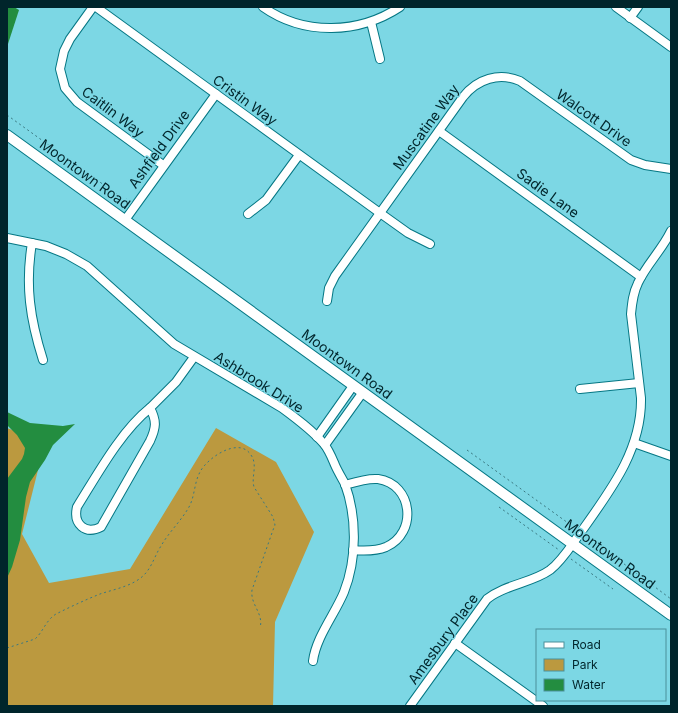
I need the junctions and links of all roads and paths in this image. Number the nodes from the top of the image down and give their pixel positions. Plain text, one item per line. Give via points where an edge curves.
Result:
1 (94, 7) edge
2 (263, 7) edge
3 (400, 7) edge
4 (616, 7) edge
5 (638, 7) edge
6 (630, 18) junction
7 (371, 22) junction
8 (671, 47) edge
9 (380, 59) dead end
10 (507, 77) joint
11 (216, 94) junction
12 (7, 115) edge
13 (439, 131) junction
14 (7, 135) edge
15 (299, 155) junction
16 (163, 165) junction
17 (671, 169) edge
18 (127, 198) dead end
19 (380, 213) junction
20 (248, 214) dead end
21 (125, 220) junction
22 (671, 231) edge
23 (7, 238) edge
24 (32, 243) junction
25 (430, 244) dead end
26 (641, 277) junction
27 (327, 300) dead end
28 (194, 357) junction
29 (42, 360) dead end
30 (639, 383) junction
31 (353, 386) junction
32 (580, 389) dead end
33 (363, 392) junction
34 (150, 408) junction
35 (317, 437) junction
36 (634, 443) junction
37 (325, 445) junction
38 (466, 450) dead end
39 (671, 456) edge
40 (345, 485) junction
41 (499, 507) dead end
42 (580, 532) junction
43 (572, 544) junction
44 (353, 550) junction
45 (565, 554) junction
46 (613, 589) dead end
47 (671, 599) edge
48 (671, 616) edge
49 (260, 628) dead end
50 (455, 643) junction
51 (7, 648) edge
52 (313, 661) dead end
53 (536, 701) edge
54 (410, 706) edge

1 - 11 street, Cristin Way
1 - 16 street, Caitlin Way via 64,51 60,69 66,88 77,102
2 - 7 street via 287,20 315,27 344,28
3 - 7 street
4 - 6 street
5 - 6 street
6 - 8 street
7 - 9 street
10 - 13 street, Muscatine Way via 484,80 469,90
10 - 17 street, Walcott Drive via 526,85 631,160
11 - 15 street, Cristin Way
11 - 16 street, Ashfield Drive
12 - 18 path via 122,198
13 - 19 street, Muscatine Way
13 - 26 street, Sadie Lane
14 - 21 street, Moontown Road
15 - 19 street, Cristin Way
15 - 20 street via 266,200
16 - 21 street, Ashfield Drive
19 - 25 street, Cristin Way via 408,233
19 - 27 street, Muscatine Way via 335,276
21 - 31 street, Moontown Road
22 - 26 street, Amesbury Place
23 - 24 street, Ashbrook Drive
24 - 28 street, Ashbrook Drive via 66,254 87,266 174,344
24 - 29 street via 28,271 29,297
26 - 30 street, Amesbury Place via 634,292 631,314
28 - 34 street via 176,382
28 - 35 street, Ashbrook Drive via 282,408
30 - 32 street
30 - 36 street, Amesbury Place via 641,408
31 - 33 street, Moontown Road
31 - 35 street
33 - 37 street
33 - 43 street, Moontown Road
34 - 34 street via 128,430 76,507 76,518 83,528 90,530 101,527 150,442 155,423
35 - 37 street, Ashbrook Drive
36 - 39 street
36 - 42 street, Amesbury Place via 617,480
37 - 40 street, Ashbrook Drive
38 - 42 path
40 - 44 street, Ashbrook Drive via 352,516
40 - 44 street via 369,479 384,481 401,493 408,511 407,524 392,543 380,549
41 - 45 path
42 - 43 street, Amesbury Place
42 - 47 path
43 - 45 street, Amesbury Place
43 - 48 street, Moontown Road
44 - 52 street, Ashbrook Drive via 345,590 317,645
45 - 46 path
45 - 50 street, Amesbury Place via 544,574 500,590 487,599
49 - 51 path via 260,615 252,603 252,590 274,521 254,487 253,458 248,450 233,447 202,468 196,480 190,505 143,576 55,615 38,637
50 - 53 street
50 - 54 street, Amesbury Place

